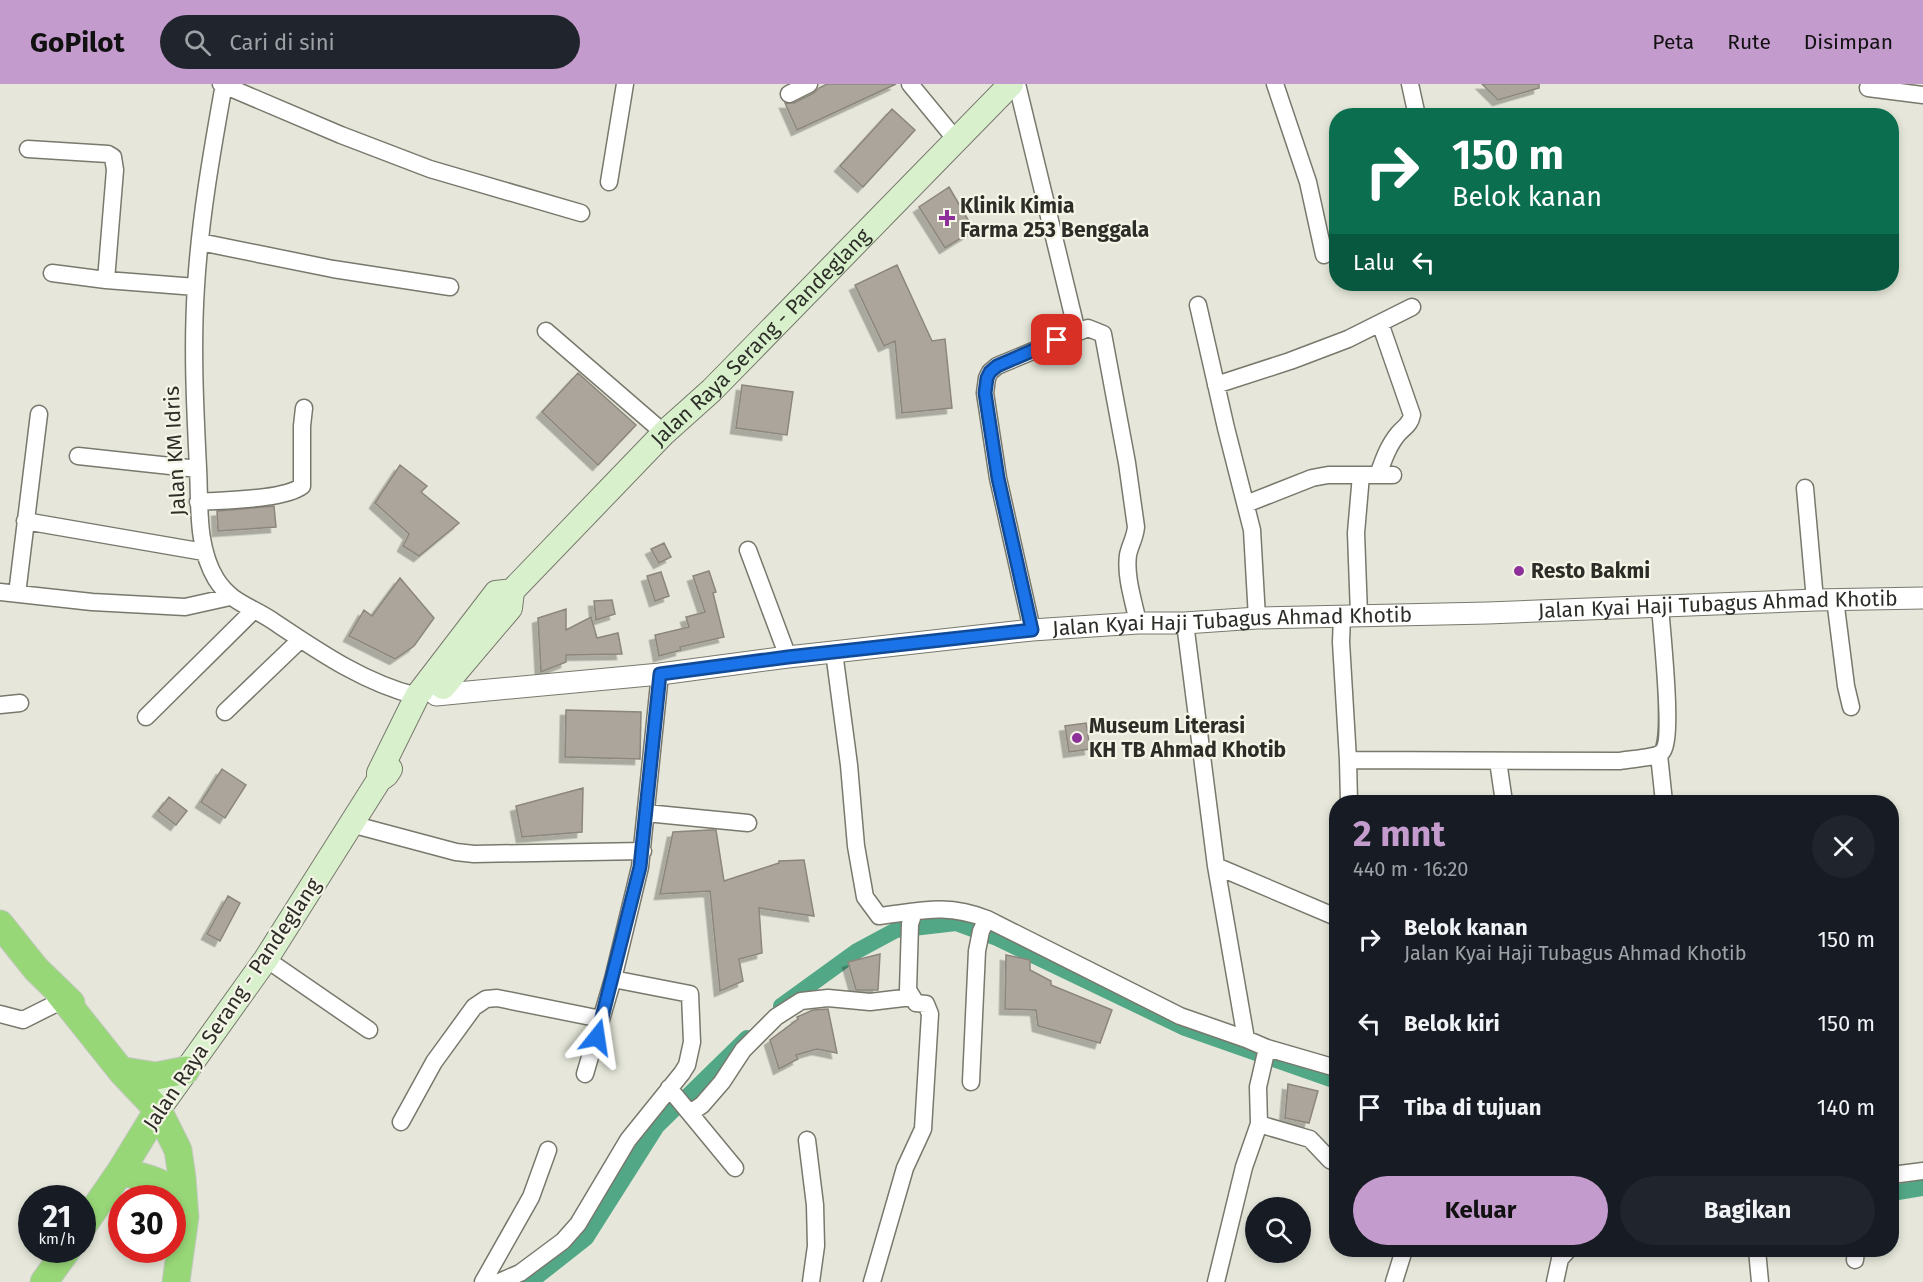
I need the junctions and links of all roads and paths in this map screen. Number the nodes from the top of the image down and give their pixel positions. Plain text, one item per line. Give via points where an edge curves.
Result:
1 (223, 84) edge
2 (625, 84) edge
3 (809, 84) edge
4 (910, 84) edge
5 (1011, 84) edge
6 (1017, 84) edge
7 (1275, 84) edge
8 (1410, 84) edge
9 (1868, 88) dead end
10 (789, 94) dead end
11 (1923, 95) edge
12 (1415, 108) edge
13 (957, 141) junction
14 (28, 149) dead end
15 (609, 182) dead end
16 (581, 213) dead end
17 (200, 242) junction
18 (1324, 255) dead end
19 (52, 273) dead end
20 (106, 280) junction
21 (196, 287) junction
22 (450, 287) dead end
23 (1198, 305) dead end
24 (1412, 307) dead end
25 (1380, 323) junction
26 (546, 331) dead end
27 (1077, 332) junction
28 (1216, 385) junction
29 (304, 408) dead end
30 (39, 414) dead end
31 (664, 433) junction
32 (78, 456) dead end
33 (198, 469) junction
34 (1361, 475) junction
35 (1805, 488) dead end
36 (198, 502) junction
37 (1246, 504) junction
38 (26, 521) junction
39 (748, 550) dead end
40 (204, 552) junction
41 (8, 593) edge
42 (230, 597) junction
43 (1923, 598) edge
44 (1825, 600) junction
45 (1660, 605) junction
46 (253, 611) junction
47 (1351, 616) junction
48 (1257, 618) junction
49 (1185, 622) junction
50 (1138, 623) junction
51 (1032, 630) junction
52 (300, 640) junction
53 (834, 652) junction
54 (788, 657) junction
55 (660, 674) junction
56 (427, 695) junction
57 (20, 703) dead end
58 (0, 705) edge
59 (1851, 707) dead end
60 (225, 712) dead end
61 (146, 717) dead end
62 (1659, 755) junction
63 (1348, 760) junction
64 (1498, 761) junction
65 (1349, 795) edge
66 (1503, 795) edge
67 (1663, 795) edge
68 (646, 813) junction
69 (748, 823) dead end
70 (351, 824) junction
71 (643, 851) junction
72 (1216, 866) junction
73 (1329, 914) edge
74 (912, 918) junction
75 (0, 924) edge
76 (984, 925) junction
77 (266, 959) junction
78 (613, 979) junction
79 (61, 997) junction
80 (912, 997) junction
81 (0, 1014) edge
82 (601, 1019) junction
83 (369, 1030) dead end
84 (1246, 1039) junction
85 (1267, 1050) junction
86 (1329, 1066) edge
87 (186, 1070) junction
88 (125, 1073) junction
89 (585, 1074) dead end
90 (971, 1082) dead end
91 (670, 1089) junction
92 (158, 1110) junction
93 (688, 1110) junction
94 (401, 1122) dead end
95 (1259, 1124) junction
96 (807, 1140) dead end
97 (548, 1150) dead end
98 (1329, 1159) edge
99 (124, 1166) junction
100 (735, 1168) dead end
101 (1923, 1171) edge
102 (1899, 1174) edge
103 (161, 1185) edge
104 (183, 1185) edge
105 (96, 1207) edge
106 (1402, 1257) edge
107 (1562, 1257) edge
108 (1758, 1257) edge
109 (58, 1263) edge
110 (179, 1263) edge
111 (44, 1282) edge
112 (176, 1282) edge
113 (483, 1282) edge
114 (499, 1282) edge
115 (811, 1282) edge
116 (872, 1282) edge
117 (1216, 1282) edge
118 (1394, 1282) edge
119 (1555, 1282) edge
120 (1760, 1282) edge

1 - 16 street via 430,169
1 - 17 street, Jalan KM Idris
2 - 15 street
3 - 10 street
4 - 13 street
5 - 13 main road, Jalan Raya Serang - Pandeglang
6 - 27 street
7 - 18 street via 1308,182
8 - 12 street
9 - 11 street
13 - 31 main road, Jalan Raya Serang - Pandeglang via 712,390
14 - 20 street via 113,157
17 - 21 street, Jalan KM Idris
17 - 22 street
19 - 20 street
20 - 21 street
21 - 33 street, Jalan KM Idris via 194,413
23 - 28 street
24 - 25 street
25 - 28 street via 1290,361
25 - 34 street via 1412,415 1384,458 1385,475
26 - 31 street
27 - 50 street via 1088,328 1103,334 1136,519 1128,574
27 - 51 street via 997,366 987,378 985,393 998,478
28 - 37 street
29 - 36 street via 302,486 273,495
30 - 38 street
31 - 56 main road, Jalan Raya Serang - Pandeglang via 512,591 510,608
32 - 33 street
33 - 36 street, Jalan KM Idris
34 - 37 street via 1312,478
34 - 47 street
35 - 44 street
36 - 40 street, Jalan KM Idris
37 - 48 street via 1252,530
38 - 40 street
38 - 41 street
39 - 54 street
40 - 42 street, Jalan KM Idris via 215,578
41 - 42 street via 185,608
42 - 46 street, Jalan KM Idris
43 - 44 street, Jalan Kyai Haji Tubagus Ahmad Khotib
44 - 45 street, Jalan Kyai Haji Tubagus Ahmad Khotib
44 - 59 street
45 - 47 street, Jalan Kyai Haji Tubagus Ahmad Khotib
45 - 62 street via 1669,718 1666,747
46 - 52 street, Jalan KM Idris
46 - 61 street
47 - 48 street, Jalan Kyai Haji Tubagus Ahmad Khotib
47 - 63 street via 1341,642
48 - 49 street, Jalan Kyai Haji Tubagus Ahmad Khotib
49 - 50 street, Jalan Kyai Haji Tubagus Ahmad Khotib
49 - 72 street
50 - 51 street, Jalan Kyai Haji Tubagus Ahmad Khotib
51 - 53 street, Jalan Kyai Haji Tubagus Ahmad Khotib
52 - 56 street, Jalan KM Idris via 384,687
52 - 60 street
53 - 54 street, Jalan Kyai Haji Tubagus Ahmad Khotib
53 - 74 street via 865,897 879,916
54 - 55 street, Jalan Kyai Haji Tubagus Ahmad Khotib
55 - 56 street, Jalan Kyai Haji Tubagus Ahmad Khotib
55 - 68 street
56 - 70 main road, Jalan Raya Serang - Pandeglang via 386,775
57 - 58 street
62 - 64 street via 1620,761
62 - 67 street
63 - 64 street
63 - 65 street
64 - 66 street
68 - 69 street
68 - 71 street
70 - 71 street via 474,854
70 - 77 main road, Jalan Raya Serang - Pandeglang
71 - 78 street
72 - 73 street
72 - 84 street
74 - 76 street via 940,908 968,912
74 - 80 street via 908,990
75 - 79 highway
76 - 84 street via 1180,1016
76 - 90 street via 977,951
77 - 83 street
77 - 87 main road, Jalan Raya Serang - Pandeglang
78 - 82 street
78 - 91 street via 690,994 692,1042 687,1065
79 - 81 street via 23,1020
79 - 88 highway via 66,998
80 - 93 street via 870,1002 828,998 801,1001 776,1017 742,1050 702,1105
80 - 116 street via 916,1004 926,1004 930,1014 923,1130 904,1168
82 - 89 street
82 - 94 street via 486,999 474,1006 434,1062
84 - 85 street
85 - 86 street
85 - 95 street via 1257,1099
87 - 88 highway via 156,1076
87 - 92 main road, Jalan Raya Serang - Pandeglang
88 - 92 highway
88 - 99 highway via 135,1113
91 - 93 street
91 - 114 street via 628,1140 578,1224 563,1241 520,1274
92 - 99 highway, Jalan Raya Serang - Pandeglang
92 - 104 highway via 178,1150
93 - 100 street
95 - 98 street via 1310,1139
95 - 117 street via 1244,1167
96 - 115 street via 816,1205
97 - 113 street via 531,1197
99 - 103 highway
99 - 105 highway, Jalan Raya Serang - Pandeglang
101 - 102 street
106 - 118 street
107 - 119 street
108 - 120 street
109 - 111 highway
110 - 112 highway

